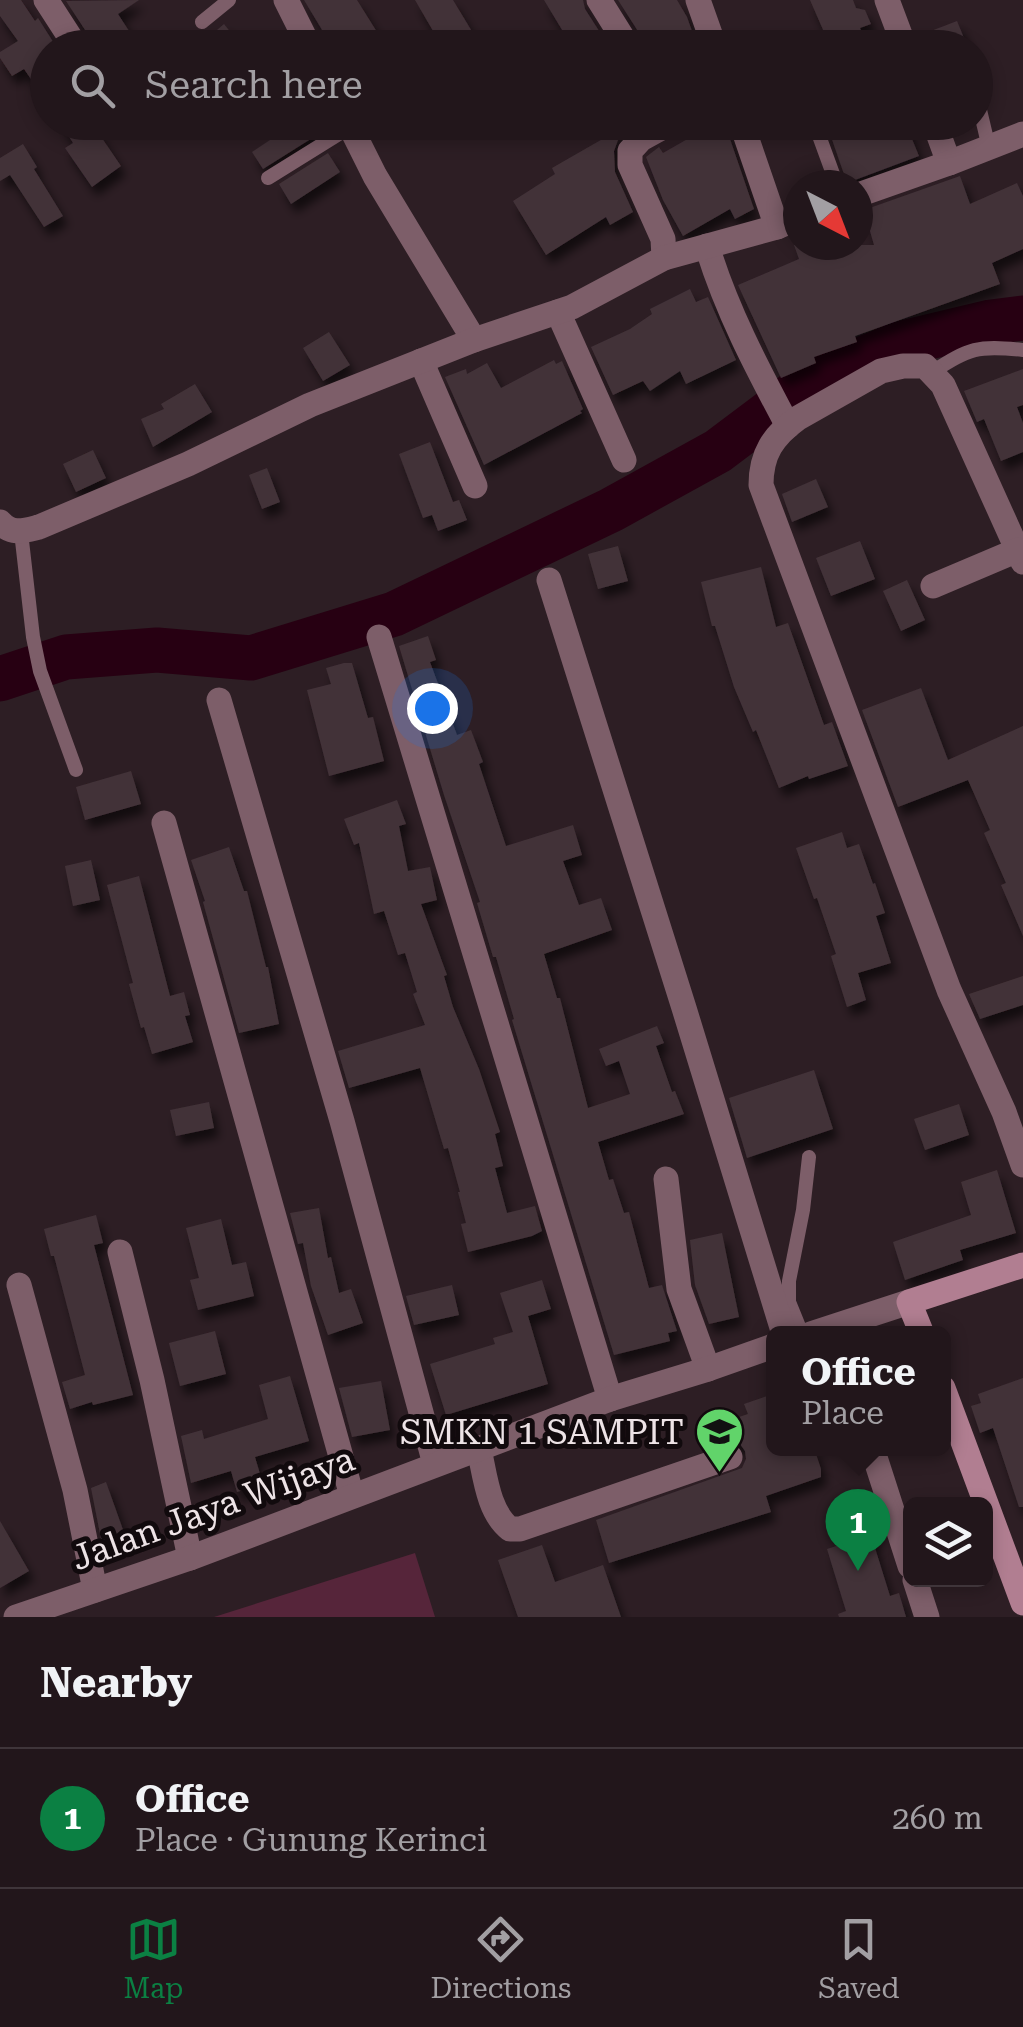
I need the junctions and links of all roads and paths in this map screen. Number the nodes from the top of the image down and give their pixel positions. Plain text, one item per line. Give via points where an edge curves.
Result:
1 (46, 0) edge
2 (229, 0) edge
3 (286, 0) edge
4 (599, 0) edge
5 (698, 0) edge
6 (887, 0) edge
7 (202, 22) dead end
8 (65, 30) edge
9 (301, 30) edge
10 (617, 30) edge
11 (708, 30) edge
12 (898, 30) edge
13 (1023, 134) edge
14 (326, 140) edge
15 (358, 140) edge
16 (640, 140) edge
17 (749, 140) edge
18 (821, 140) edge
19 (941, 140) edge
20 (986, 140) edge
21 (988, 148) junction
22 (949, 163) junction
23 (832, 170) edge
24 (268, 178) dead end
25 (873, 190) edge
26 (783, 211) edge
27 (783, 224) edge
28 (708, 246) junction
29 (664, 258) junction
30 (558, 312) junction
31 (474, 340) junction
32 (1023, 350) edge
33 (421, 361) junction
34 (932, 372) junction
35 (785, 420) junction
36 (624, 460) dead end
37 (475, 486) dead end
38 (10, 527) edge
39 (1021, 556) edge
40 (549, 580) dead end
41 (933, 586) dead end
42 (379, 637) dead end
43 (219, 700) dead end
44 (76, 770) dead end
45 (164, 822) dead end
46 (809, 1157) dead end
47 (1023, 1165) edge
48 (666, 1179) dead end
49 (120, 1252) dead end
50 (1023, 1265) edge
51 (19, 1285) dead end
52 (909, 1302) junction
53 (782, 1326) edge
54 (799, 1326) edge
55 (836, 1326) edge
56 (919, 1326) edge
57 (766, 1348) edge
58 (708, 1369) junction
59 (610, 1399) junction
60 (951, 1410) edge
61 (479, 1449) junction
62 (875, 1456) edge
63 (730, 1457) dead end
64 (434, 1464) junction
65 (352, 1496) junction
66 (903, 1544) edge
67 (190, 1558) junction
68 (917, 1587) edge
69 (96, 1590) junction
70 (1023, 1602) edge
71 (16, 1617) edge
72 (928, 1617) edge

1 - 8 street
2 - 7 lane
3 - 9 street
4 - 10 street
5 - 11 street
6 - 12 street
13 - 21 street
14 - 24 lane
15 - 31 street
16 - 29 street via 630,151 630,165 663,239
17 - 26 street
18 - 23 lane
19 - 22 street
20 - 21 lane
21 - 22 street
22 - 25 street
27 - 28 street
28 - 29 street
28 - 35 street
29 - 30 street
30 - 31 street
30 - 36 street
31 - 33 street
32 - 34 lane via 989,346
33 - 37 street
33 - 38 street via 39,527
34 - 35 street via 925,366 882,371
34 - 39 street
35 - 47 street via 761,467 762,485 949,990
38 - 44 lane via 40,671
39 - 41 street
40 - 53 street
42 - 59 street
43 - 64 street
45 - 65 street
46 - 54 lane via 789,1281
48 - 58 street via 680,1289
49 - 67 street
50 - 52 street
51 - 69 street via 76,1490
52 - 55 street
52 - 56 street
57 - 58 street, Jalan Jaya Wijaya
58 - 59 street, Jalan Jaya Wijaya
59 - 61 street, Jalan Jaya Wijaya
60 - 70 street
61 - 63 street via 499,1519 510,1529
61 - 64 street, Jalan Jaya Wijaya
62 - 66 street
64 - 65 street, Jalan Jaya Wijaya
65 - 67 street, Jalan Jaya Wijaya
67 - 69 street, Jalan Jaya Wijaya
68 - 72 street
69 - 71 street, Jalan Jaya Wijaya

